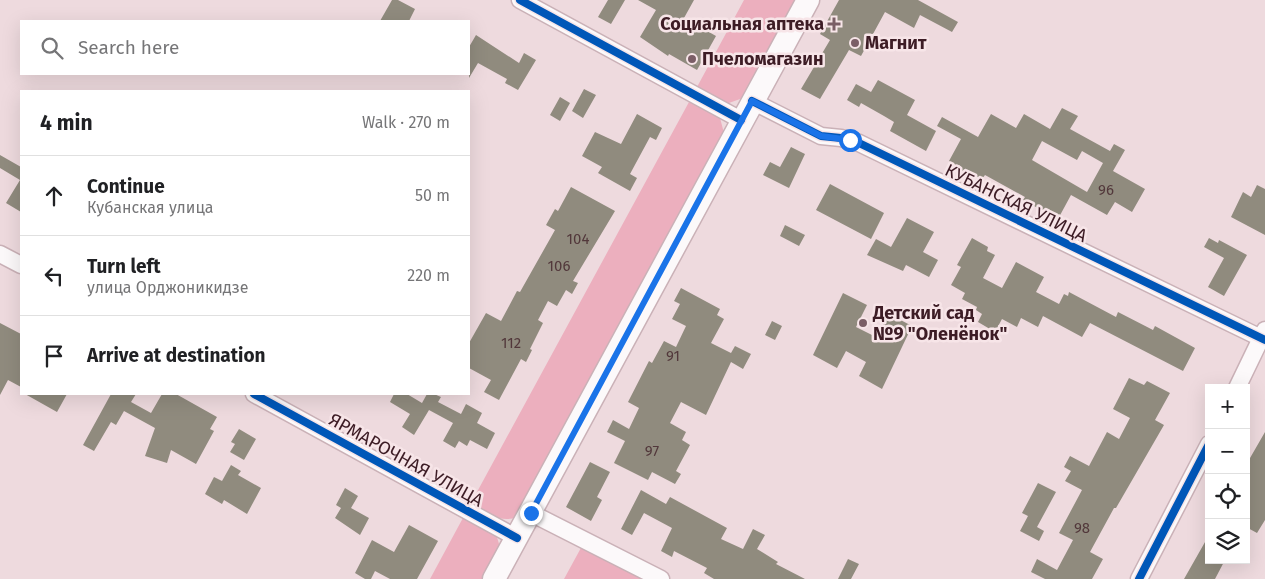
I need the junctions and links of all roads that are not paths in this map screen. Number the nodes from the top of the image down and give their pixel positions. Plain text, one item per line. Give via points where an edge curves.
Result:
1 (520, 0) edge
2 (808, 0) edge
3 (746, 111) junction
4 (0, 254) edge
5 (20, 264) edge
6 (1264, 336) edge
7 (1239, 384) edge
8 (256, 395) edge
9 (1205, 452) edge
10 (531, 513) junction
11 (517, 538) junction
12 (494, 579) edge
13 (660, 579) edge
14 (1139, 579) edge

1 - 3 street, КУБАНСКАЯ УЛИЦА
2 - 3 main road
3 - 6 street, КУБАНСКАЯ УЛИЦА via 821,136 859,143
3 - 10 main road
4 - 5 street
6 - 7 street
8 - 11 street, ЯРМАРОЧНАЯ УЛИЦА
9 - 14 street
10 - 11 main road
10 - 13 street
11 - 12 main road

